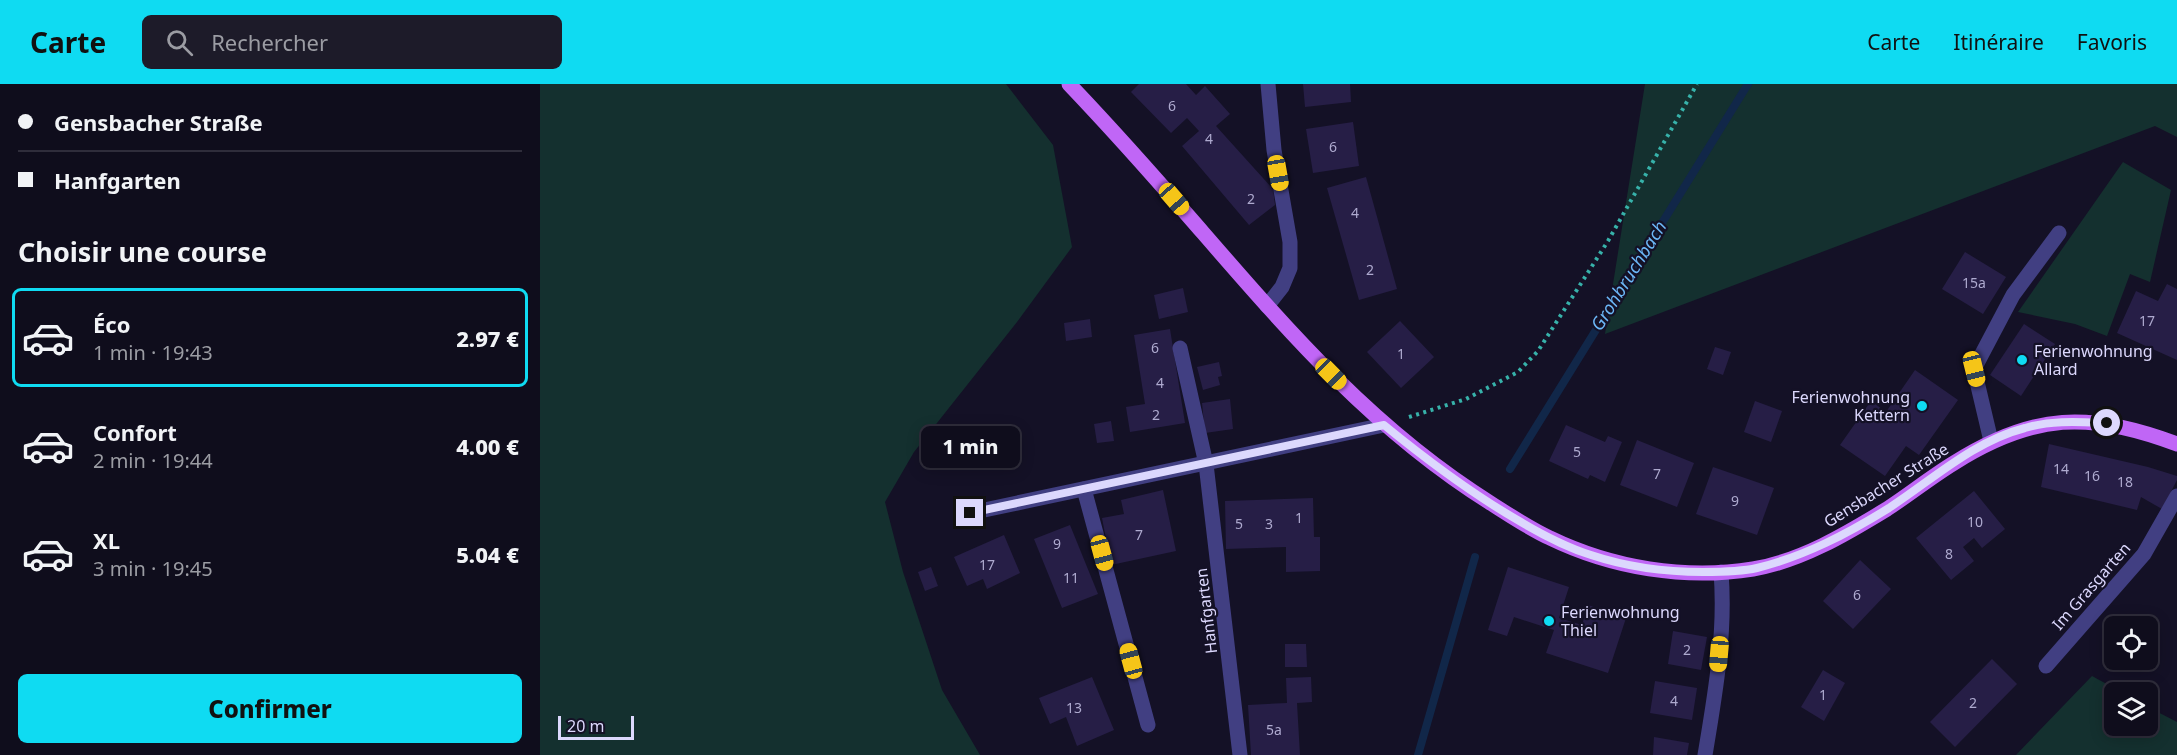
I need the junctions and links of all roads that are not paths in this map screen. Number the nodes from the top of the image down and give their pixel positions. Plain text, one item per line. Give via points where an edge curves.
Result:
1 (1069, 84) edge
2 (1268, 84) edge
3 (2059, 233) dead end
4 (1267, 306) junction
5 (1180, 348) dead end
6 (1384, 425) junction
7 (1991, 441) junction
8 (2177, 444) edge
9 (1206, 464) junction
10 (1084, 489) junction
11 (2177, 496) edge
12 (970, 513) dead end
13 (1720, 572) junction
14 (2046, 666) dead end
15 (1148, 725) dead end
16 (1240, 755) edge
17 (1705, 755) edge

1 - 4 main road, Gensbacher Straße
2 - 4 street via 1274,150 1290,242 1290,268
3 - 7 street via 2013,295 1974,369
4 - 6 main road, Gensbacher Straße
5 - 9 street, Hanfgarten
6 - 9 street
6 - 13 main road, Gensbacher Straße via 1431,463 1548,538 1629,565 1672,572
7 - 8 main road, Gensbacher Straße via 2025,428 2065,421 2107,423
7 - 13 main road, Gensbacher Straße via 1831,542 1755,569
9 - 10 street
9 - 16 street, Hanfgarten
10 - 12 street
10 - 15 street
11 - 14 street, Im Grasgarten via 2144,554
13 - 17 street via 1723,597 1716,687

